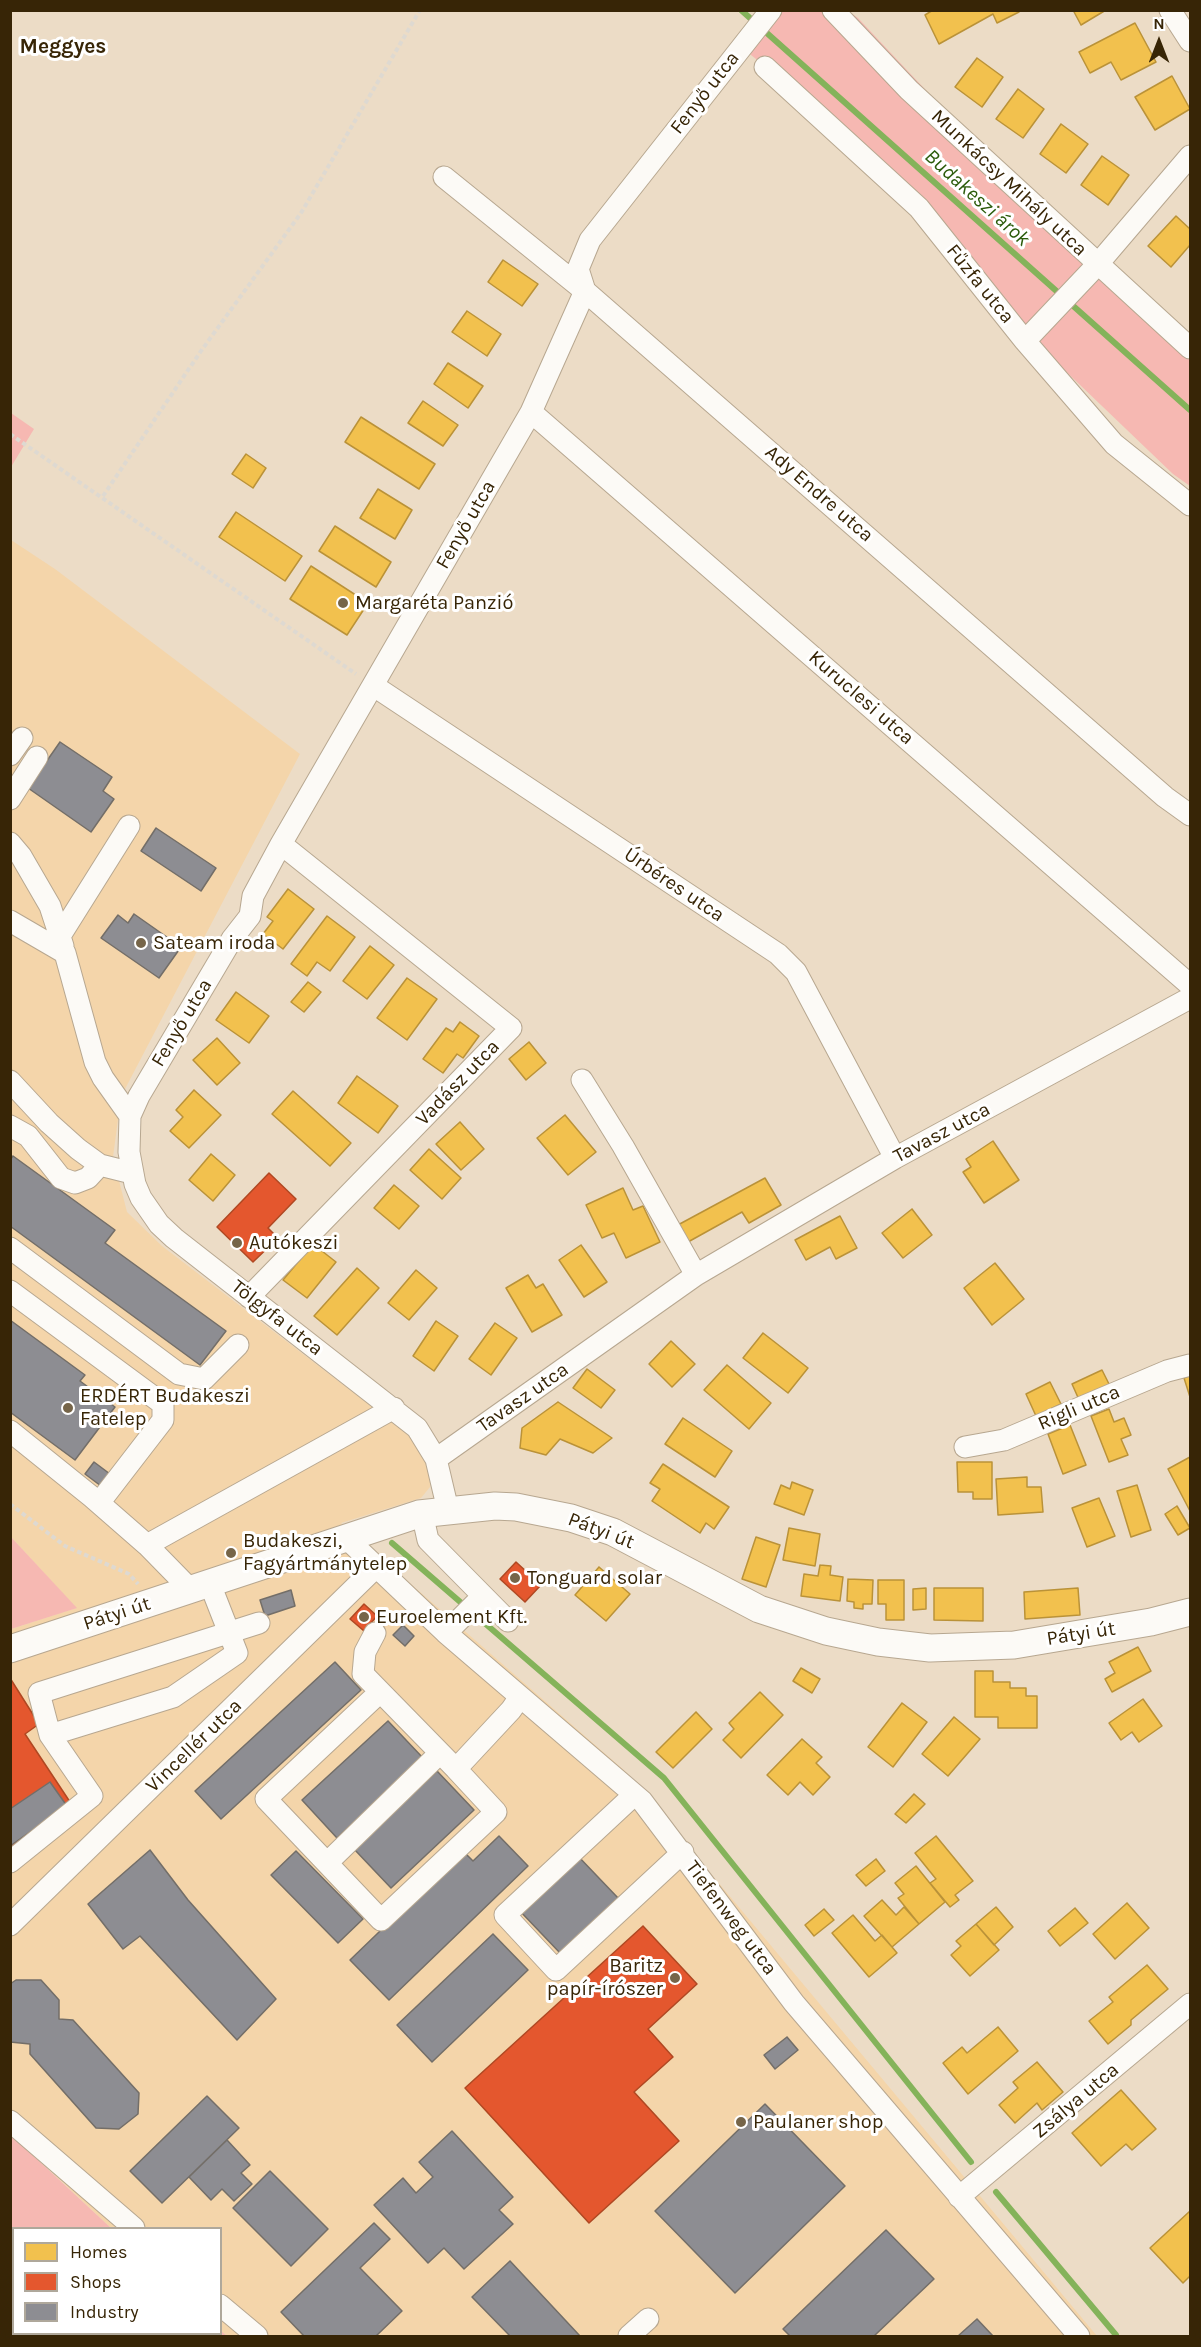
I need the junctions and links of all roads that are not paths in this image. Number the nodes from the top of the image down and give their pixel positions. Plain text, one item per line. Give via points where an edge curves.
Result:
1 (833, 10) edge
2 (1170, 10) edge
3 (768, 14) edge
4 (1191, 41) edge
5 (765, 67) dead end
6 (1191, 156) edge
7 (444, 177) dead end
8 (1097, 265) junction
9 (585, 291) junction
10 (1026, 341) junction
11 (1191, 348) edge
12 (531, 412) junction
13 (1191, 505) edge
14 (374, 686) junction
15 (37, 757) dead end
16 (10, 799) edge
17 (1191, 815) edge
18 (129, 826) dead end
19 (10, 843) edge
20 (281, 844) junction
21 (10, 921) edge
22 (63, 945) junction
23 (1191, 985) edge
24 (1191, 998) edge
25 (582, 1080) dead end
26 (10, 1081) edge
27 (130, 1116) junction
28 (10, 1126) edge
29 (10, 1144) edge
30 (34, 1144) junction
31 (894, 1158) junction
32 (100, 1165) junction
33 (132, 1173) junction
34 (10, 1248) edge
35 (696, 1275) junction
36 (10, 1291) edge
37 (249, 1297) junction
38 (238, 1345) dead end
39 (1191, 1365) edge
40 (394, 1408) junction
41 (10, 1431) edge
42 (965, 1447) dead end
43 (436, 1459) junction
44 (99, 1503) junction
45 (435, 1512) junction
46 (345, 1537) junction
47 (147, 1545) junction
48 (376, 1567) junction
49 (200, 1587) junction
50 (483, 1596) junction
51 (1191, 1611) edge
52 (508, 1621) dead end
53 (259, 1623) dead end
54 (227, 1632) junction
55 (375, 1633) dead end
56 (446, 1633) junction
57 (10, 1649) edge
58 (380, 1692) junction
59 (520, 1697) junction
60 (50, 1735) junction
61 (440, 1753) junction
62 (456, 1769) junction
63 (634, 1795) junction
64 (683, 1852) junction
65 (10, 1862) edge
66 (327, 1863) junction
67 (10, 1925) edge
68 (1191, 2004) edge
69 (10, 2121) edge
70 (959, 2198) junction
71 (132, 2227) edge
72 (222, 2306) edge
73 (648, 2319) dead end
74 (257, 2337) edge
75 (628, 2337) edge
76 (1079, 2337) edge

1 - 8 street, Munkácsy Mihály utca via 909,90
2 - 4 street
3 - 9 street, Fenyő utca via 590,240 578,269
5 - 10 street, Fűzfa utca via 919,208
6 - 8 street
7 - 9 street, Ady Endre utca
8 - 10 street
8 - 11 street, Munkácsy Mihály utca
9 - 12 street, Fenyő utca
9 - 17 street, Ady Endre utca
10 - 13 street, Fűzfa utca via 1114,444
12 - 14 street, Fenyő utca
12 - 23 street, Kuruclesi utca
14 - 20 street, Fenyő utca
14 - 31 street, Úrbéres utca via 778,954 796,972
15 - 16 street
18 - 22 street
19 - 22 street via 50,906
20 - 27 street, Fenyő utca via 253,896 250,916 232,939
20 - 37 street, Vadász utca via 511,1028
21 - 22 street
22 - 27 street via 94,1062
24 - 31 street, Tavasz utca
25 - 35 street
26 - 32 street via 49,1123
27 - 33 street, Tölgyfa utca
28 - 30 street
29 - 30 street
30 - 32 street via 61,1178 75,1183 88,1178
31 - 35 street, Tavasz utca
32 - 33 street
33 - 37 street, Tölgyfa utca via 141,1198 159,1224
34 - 38 street via 179,1374 204,1379
35 - 43 street, Tavasz utca
36 - 44 street via 163,1404 163,1420
37 - 40 street, Tölgyfa utca
39 - 42 street, Rigli utca via 1167,1371 1004,1440
40 - 43 street, Tölgyfa utca via 417,1428
40 - 47 street
41 - 44 street
43 - 45 street, Tölgyfa utca
44 - 47 street
45 - 46 main road, Pátyi út
45 - 50 street, Tölgyfa utca via 428,1540
45 - 51 main road, Pátyi út via 516,1507 571,1518 613,1533 759,1609 826,1631 878,1642 930,1648 1014,1645 1140,1624
46 - 48 street, Tiefenweg utca
46 - 49 main road, Pátyi út
47 - 49 street
48 - 56 street, Tiefenweg utca
48 - 67 street, Vincellér utca
49 - 54 street
49 - 57 main road, Pátyi út
50 - 52 street, Tölgyfa utca
50 - 56 street
53 - 54 street
54 - 60 street via 237,1653 173,1697
54 - 60 street via 39,1693
55 - 58 street via 365,1652 363,1674
56 - 59 street, Tiefenweg utca
58 - 61 street
58 - 66 street via 266,1799
59 - 62 street
59 - 63 street, Tiefenweg utca
60 - 65 street via 92,1796
61 - 62 street
61 - 66 street
62 - 66 street via 496,1812 381,1920
63 - 64 street, Tiefenweg utca
63 - 64 street via 505,1915 556,1970
64 - 70 street, Tiefenweg utca via 794,2003
68 - 70 street, Zsálya utca
69 - 71 street
70 - 76 street, Tiefenweg utca
72 - 74 street
73 - 75 street

